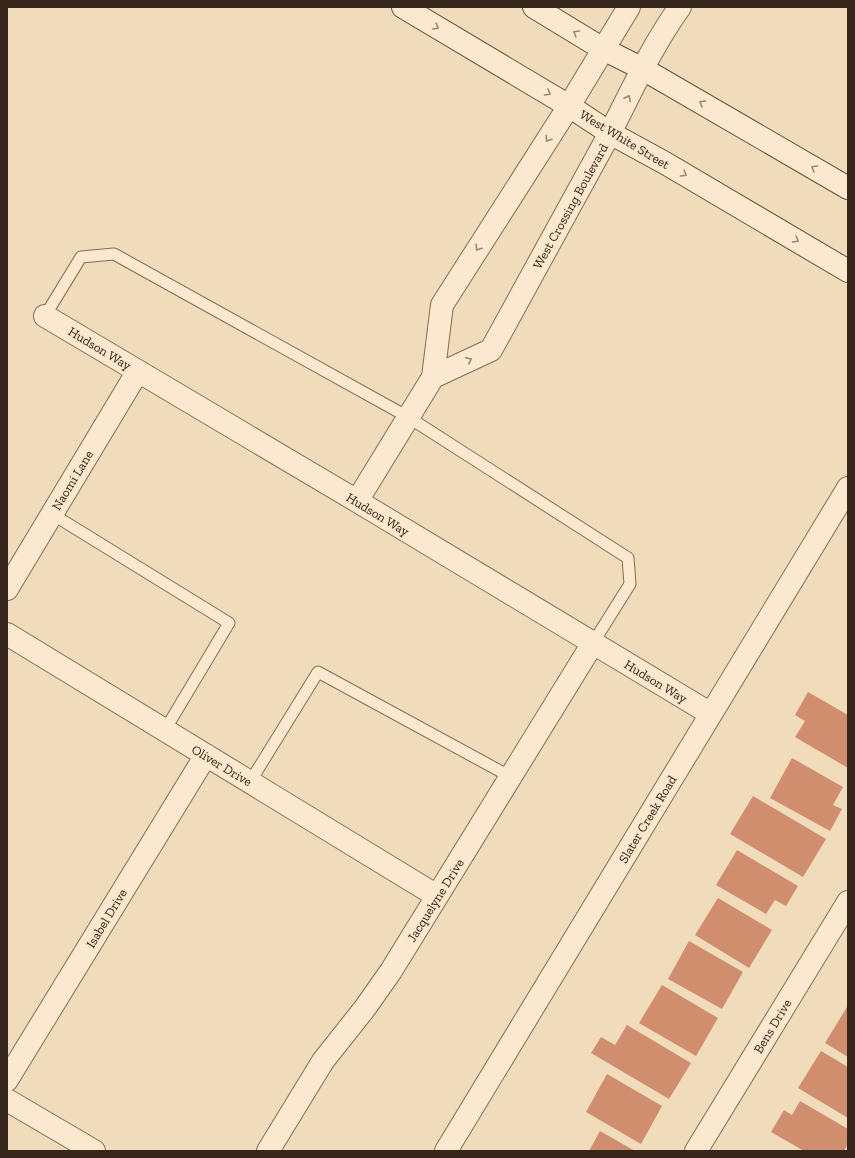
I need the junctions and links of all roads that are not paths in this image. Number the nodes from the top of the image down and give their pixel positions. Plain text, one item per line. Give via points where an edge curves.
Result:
1 (403, 7) edge
2 (534, 7) edge
3 (629, 7) edge
4 (680, 7) edge
5 (603, 49) junction
6 (642, 69) junction
7 (569, 106) junction
8 (610, 133) junction
9 (848, 188) edge
10 (848, 271) edge
11 (45, 316) joint
12 (138, 371) junction
13 (433, 376) junction
14 (408, 417) junction
15 (848, 488) edge
16 (357, 501) junction
17 (52, 514) junction
18 (7, 589) edge
19 (7, 634) edge
20 (593, 643) junction
21 (711, 714) junction
22 (165, 730) junction
23 (206, 755) junction
24 (511, 777) junction
25 (250, 782) junction
26 (437, 896) junction
27 (848, 902) edge
28 (7, 1080) edge
29 (7, 1100) edge
30 (94, 1151) edge
31 (268, 1151) edge
32 (446, 1151) edge
33 (696, 1151) edge

1 -> 7 street, West White Street
5 -> 2 street
3 - 5 street
4 - 6 street, West Crossing Boulevard
5 - 6 street
5 - 7 street
8 -> 6 street, West Crossing Boulevard
9 -> 6 street
7 - 8 street, West White Street
7 -> 13 street via 442,305
8 -> 10 street, West White Street
13 -> 8 street, West Crossing Boulevard via 492,350
11 - 12 street, Hudson Way
11 - 14 lane via 81,257 114,254
12 - 16 street, Hudson Way
12 - 17 street, Naomi Lane
13 - 14 street
14 - 16 street
14 - 20 lane via 628,558 630,584
15 - 21 street, Slater Creek Road
16 - 20 street, Hudson Way
17 - 18 street, Naomi Lane
17 - 22 lane via 229,623
19 - 22 street, Oliver Drive
20 - 21 street, Hudson Way
20 - 24 street, Jacquelyne Drive
21 - 32 street, Slater Creek Road
22 - 23 street, Oliver Drive
23 - 25 street, Oliver Drive
23 - 28 street, Isabel Drive
24 - 25 lane via 318,672
24 - 26 street, Jacquelyne Drive
25 - 26 street, Oliver Drive
26 - 31 street, Jacquelyne Drive via 391,971 323,1061
27 - 33 street, Bens Drive
29 - 30 street

